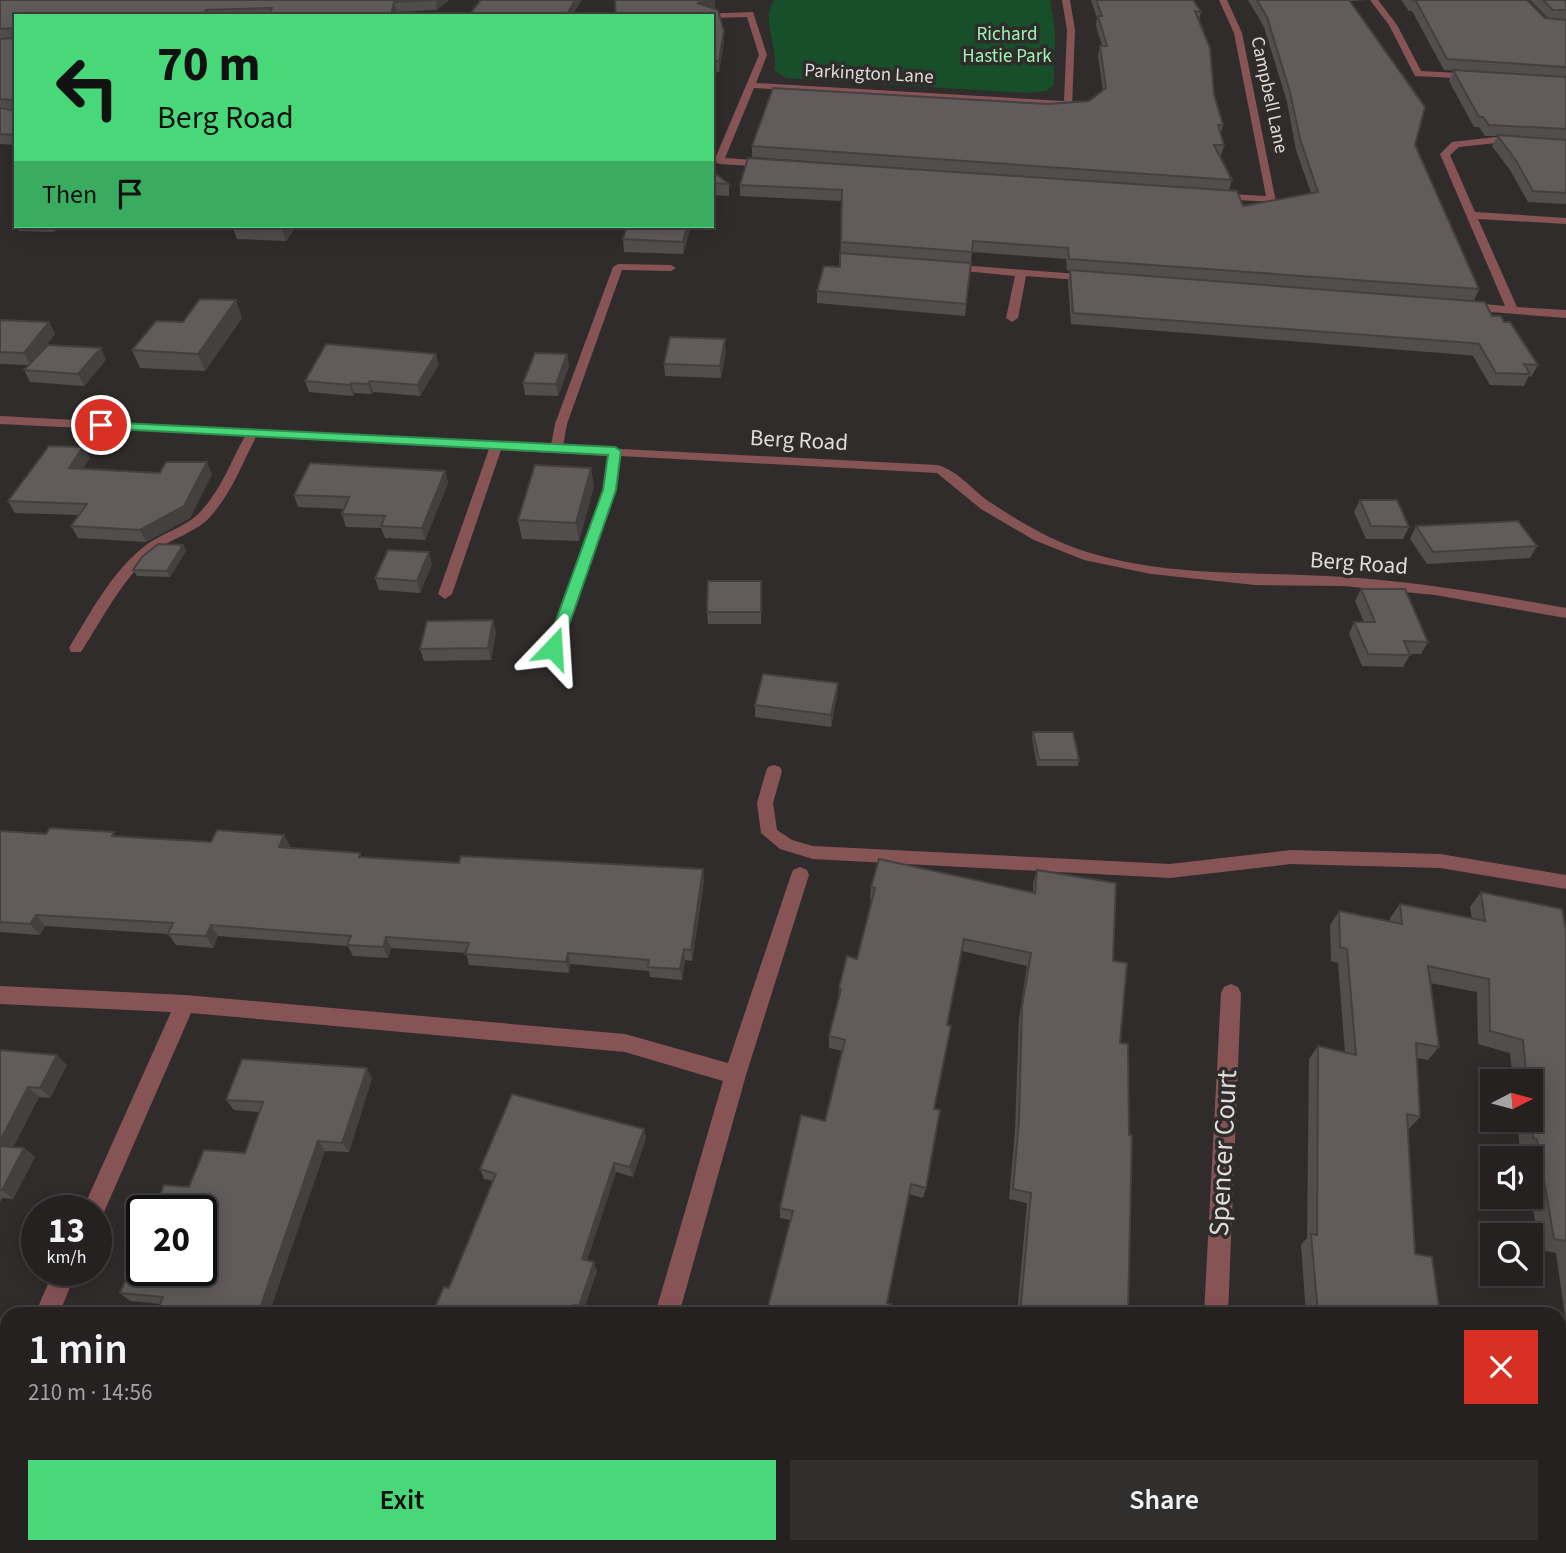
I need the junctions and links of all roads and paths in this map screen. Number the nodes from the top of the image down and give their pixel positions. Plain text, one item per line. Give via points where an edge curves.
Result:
1 (1066, 0) edge
2 (1223, 0) edge
3 (1374, 0) edge
4 (714, 15) edge
5 (1485, 78) edge
6 (750, 85) junction
7 (1566, 145) edge
8 (775, 165) edge
9 (1203, 195) edge
10 (1473, 215) junction
11 (1566, 221) edge
12 (938, 267) edge
13 (671, 268) dead end
14 (1021, 273) junction
15 (1103, 279) edge
16 (1457, 305) edge
17 (1512, 309) junction
18 (1566, 314) edge
19 (1012, 318) dead end
20 (0, 420) edge
21 (252, 434) junction
22 (496, 446) junction
23 (556, 449) junction
24 (615, 451) junction
25 (445, 594) dead end
26 (1566, 613) edge
27 (76, 648) dead end
28 (553, 648) dead end
29 (774, 771) dead end
30 (800, 875) dead end
31 (1566, 882) edge
32 (1231, 993) dead end
33 (0, 995) edge
34 (185, 1004) junction
35 (735, 1075) junction
36 (100, 1195) edge
37 (59, 1286) edge
38 (50, 1307) edge
39 (669, 1307) edge
40 (1216, 1307) edge

1 - 6 street, Parkington Lane via 1071,30 1069,104
2 - 9 street, Campbell Lane via 1238,33 1272,200
3 - 5 street via 1393,25 1418,74
4 - 6 street via 751,11 762,55
6 - 8 street via 719,161
7 - 10 street via 1496,140 1456,144 1445,155
10 - 11 street
10 - 17 street
12 - 14 street
13 - 23 lane via 618,267
14 - 15 street
14 - 19 street
16 - 17 street
17 - 18 street
20 - 21 lane, Berg Road
21 - 22 lane, Berg Road
21 - 27 lane via 206,514 145,553
22 - 23 lane, Berg Road
22 - 25 lane
23 - 24 lane, Berg Road
24 - 26 lane, Berg Road via 937,469 1039,537 1084,556 1151,570 1435,590
24 - 28 lane via 610,490
29 - 31 lane via 765,803 769,834 795,851 1170,871 1291,857 1440,861
30 - 35 street
32 - 40 street, Spencer Court
33 - 34 street
34 - 35 street via 625,1044
34 - 36 street
35 - 39 street
37 - 38 street

